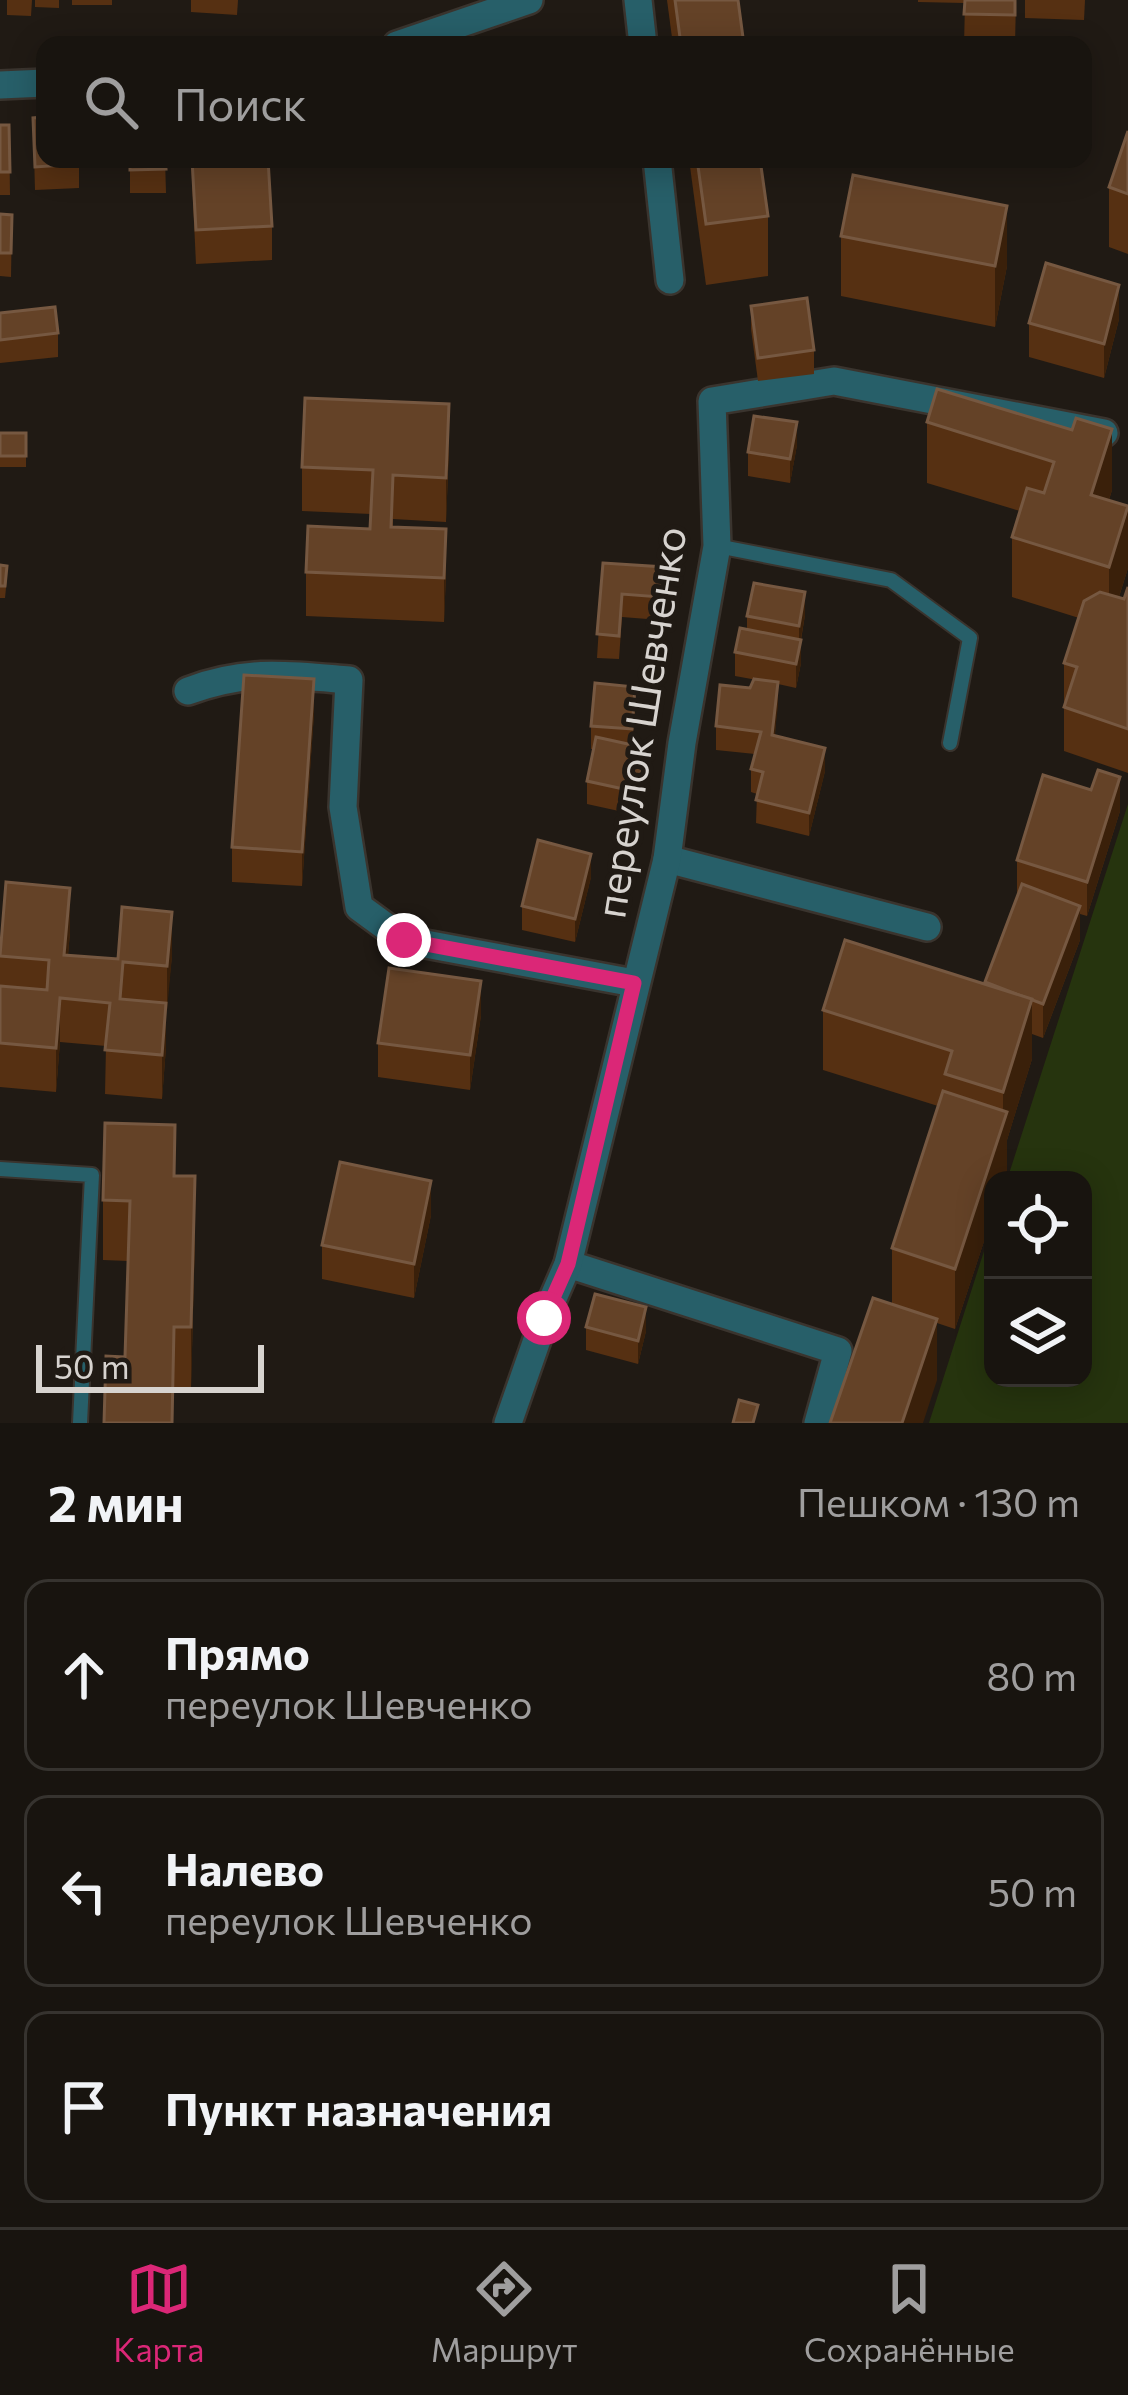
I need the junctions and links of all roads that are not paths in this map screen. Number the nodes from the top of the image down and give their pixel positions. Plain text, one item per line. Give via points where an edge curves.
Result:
1 (530, 0) edge
2 (638, 0) edge
3 (424, 36) edge
4 (643, 36) edge
5 (36, 83) edge
6 (0, 85) edge
7 (657, 168) edge
8 (670, 280) dead end
9 (1105, 434) edge
10 (717, 546) junction
11 (188, 691) dead end
12 (950, 743) dead end
13 (667, 859) junction
14 (927, 927) dead end
15 (634, 983) junction
16 (0, 1169) edge
17 (568, 1264) junction
18 (80, 1423) edge
19 (508, 1423) edge
20 (818, 1423) edge

1 - 3 street
2 - 4 street
5 - 6 street
7 - 8 street
9 - 10 street, переулок Шевченко via 834,381 712,401
10 - 12 lane via 891,580 970,638
10 - 13 street, переулок Шевченко
11 - 15 street, переулок Шевченко via 226,676 349,680 343,807 359,907 404,940
13 - 14 street
13 - 15 street, переулок Шевченко
15 - 17 street, переулок Шевченко
16 - 18 lane via 92,1175
17 - 19 street, переулок Шевченко
17 - 20 street via 838,1351

